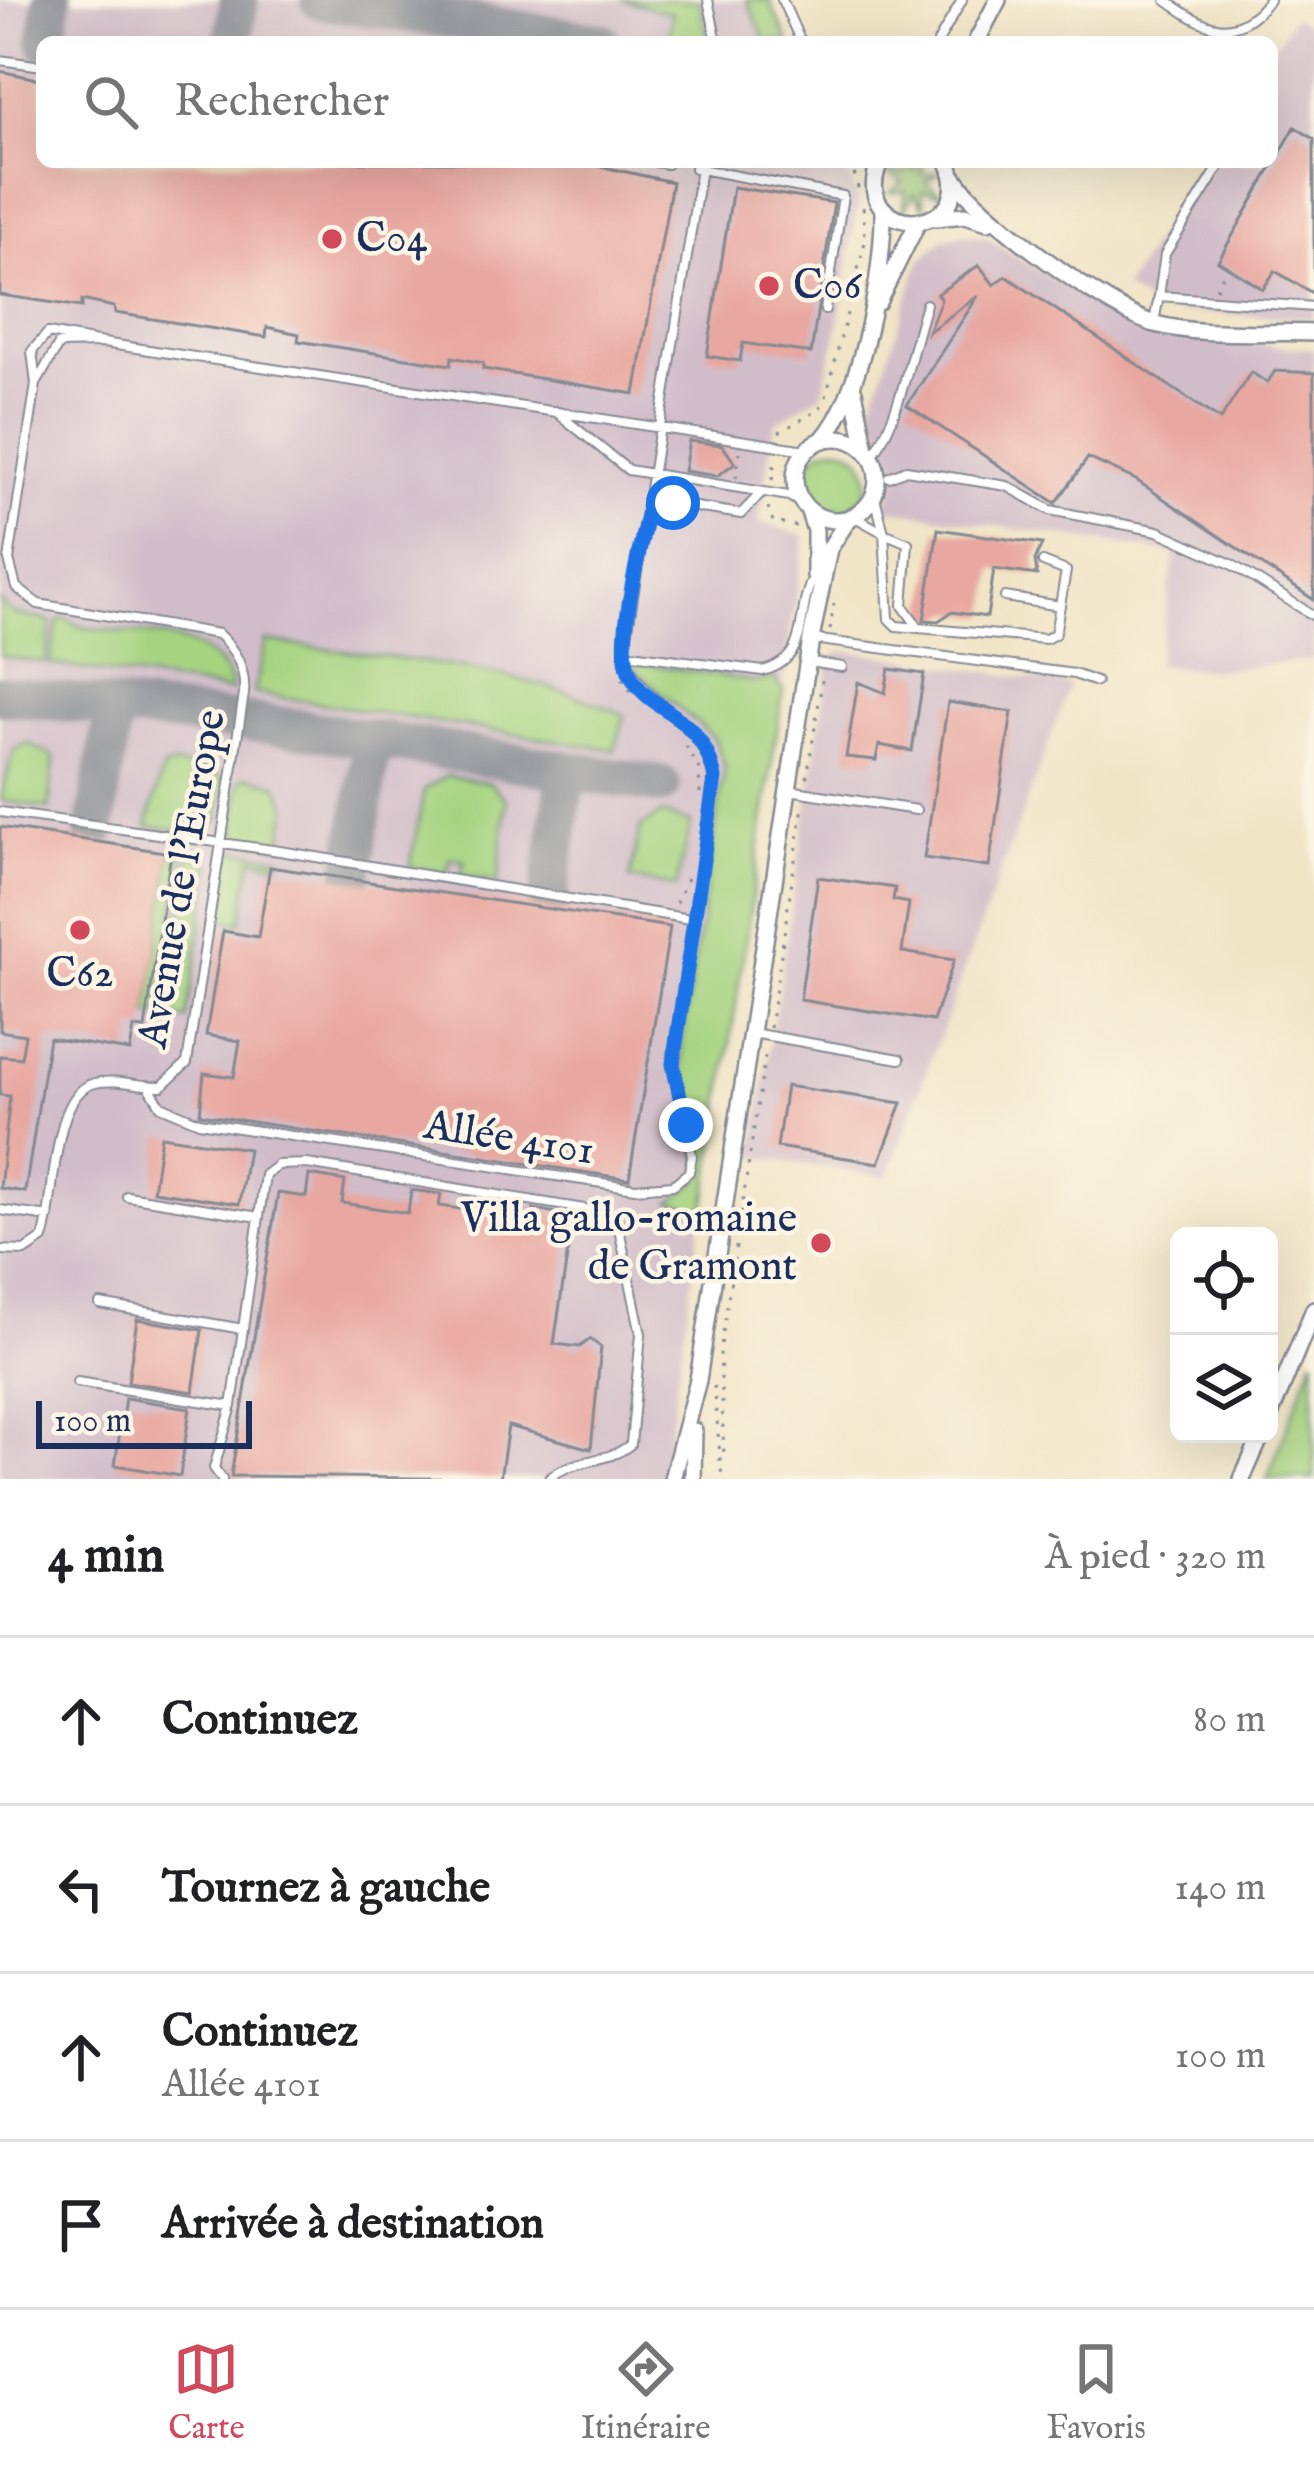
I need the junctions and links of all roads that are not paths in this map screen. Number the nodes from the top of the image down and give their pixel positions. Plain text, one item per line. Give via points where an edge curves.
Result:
1 (708, 0) edge
2 (782, 0) edge
3 (962, 0) edge
4 (998, 0) edge
5 (1166, 0) edge
6 (1269, 0) edge
7 (715, 36) edge
8 (798, 36) edge
9 (941, 36) edge
10 (979, 36) edge
11 (0, 60) edge
12 (36, 65) edge
13 (699, 168) edge
14 (709, 168) edge
15 (877, 168) edge
16 (951, 168) edge
17 (952, 168) edge
18 (1218, 168) edge
19 (884, 209) junction
20 (925, 220) junction
21 (1022, 241) junction
22 (1159, 296) junction
23 (926, 304) dead end
24 (1314, 307) edge
25 (825, 310) dead end
26 (1153, 324) junction
27 (1314, 333) edge
28 (864, 338) junction
29 (103, 343) junction
30 (854, 382) junction
31 (36, 384) junction
32 (549, 408) junction
33 (661, 426) junction
34 (823, 440) junction
35 (806, 450) junction
36 (869, 456) junction
37 (653, 475) junction
38 (889, 477) dead end
39 (765, 493) junction
40 (874, 494) junction
41 (650, 500) junction
42 (806, 507) junction
43 (851, 516) junction
44 (884, 532) junction
45 (1043, 562) dead end
46 (815, 573) junction
47 (1005, 596) dead end
48 (1060, 605) junction
49 (1314, 616) edge
50 (916, 624) junction
51 (811, 639) junction
52 (624, 653) junction
53 (816, 663) junction
54 (842, 667) dead end
55 (1096, 682) dead end
56 (796, 792) junction
57 (916, 810) dead end
58 (0, 812) edge
59 (223, 843) junction
60 (696, 920) junction
61 (751, 1033) junction
62 (900, 1058) dead end
63 (148, 1085) junction
64 (127, 1196) dead end
65 (0, 1210) edge
66 (49, 1217) junction
67 (260, 1217) junction
68 (0, 1250) edge
69 (100, 1304) dead end
70 (1314, 1309) edge
71 (243, 1329) junction
72 (698, 1380) junction
73 (77, 1382) dead end
74 (1278, 1396) edge
75 (232, 1406) junction
76 (1258, 1443) edge
77 (223, 1479) edge
78 (549, 1479) edge
79 (672, 1479) edge
80 (693, 1479) edge
81 (1242, 1479) edge

1 - 7 lane
2 - 8 lane
3 - 9 lane
4 - 10 street
5 - 6 lane via 1200,23 1231,28 1251,23
11 - 12 lane
13 - 33 lane
14 - 25 lane via 843,196
15 - 19 street via 874,188
16 - 20 street via 950,200
17 - 21 street via 972,202
18 - 22 lane via 1165,254
19 - 20 street
19 - 28 street
20 - 21 street via 975,217
20 - 28 street via 895,261
21 - 26 street
22 - 24 lane
22 - 26 lane
23 - 36 lane via 890,434
26 - 27 street
28 - 30 street
29 - 31 lane via 59,344
29 - 31 lane via 64,332 39,338 32,351
29 - 32 lane
30 - 34 street
30 - 36 street
31 - 59 lane, Avenue de l'Europe via 9,560 16,586 38,604 218,634 234,650 245,678
32 - 33 lane
32 - 37 lane via 628,470
33 - 35 lane
33 - 37 lane
34 - 35 street
34 - 36 street via 842,438
35 - 42 street via 795,483
36 - 40 street
37 - 39 lane
37 - 41 lane
38 - 49 lane via 906,470 1007,486 1050,510 1158,531
39 - 41 lane via 741,514
39 - 42 lane
40 - 43 street
40 - 44 lane
41 - 52 lane
42 - 43 street via 824,518
42 - 46 street
43 - 44 lane
43 - 51 street via 829,549
44 - 50 lane via 908,543 903,606
44 - 50 lane via 889,619
45 - 48 lane via 1066,571
46 - 51 street
46 - 52 lane via 796,647 780,666 763,671
47 - 48 lane
48 - 50 lane via 1055,634 1046,639
51 - 53 street
51 - 55 lane
52 - 60 lane via 631,678 710,751 715,778
53 - 54 lane
53 - 56 street
56 - 57 lane
56 - 61 street
58 - 59 lane
59 - 60 lane
59 - 63 lane, Avenue de l'Europe via 188,1063 170,1083
60 - 63 lane, Allée 4101 via 673,1064 692,1156 689,1172 673,1185 635,1188 200,1122 161,1106
61 - 62 lane
61 - 72 street
63 - 66 lane, Avenue de l'Europe via 96,1082 80,1090 64,1115
64 - 67 lane
65 - 66 lane
66 - 68 lane via 36,1247
67 - 71 lane
67 - 78 lane via 266,1175 307,1164 617,1219 641,1334 631,1444
69 - 71 lane
70 - 74 street
71 - 75 lane
72 - 79 street
72 - 80 street
73 - 75 lane
75 - 77 lane via 214,1468
76 - 81 street

